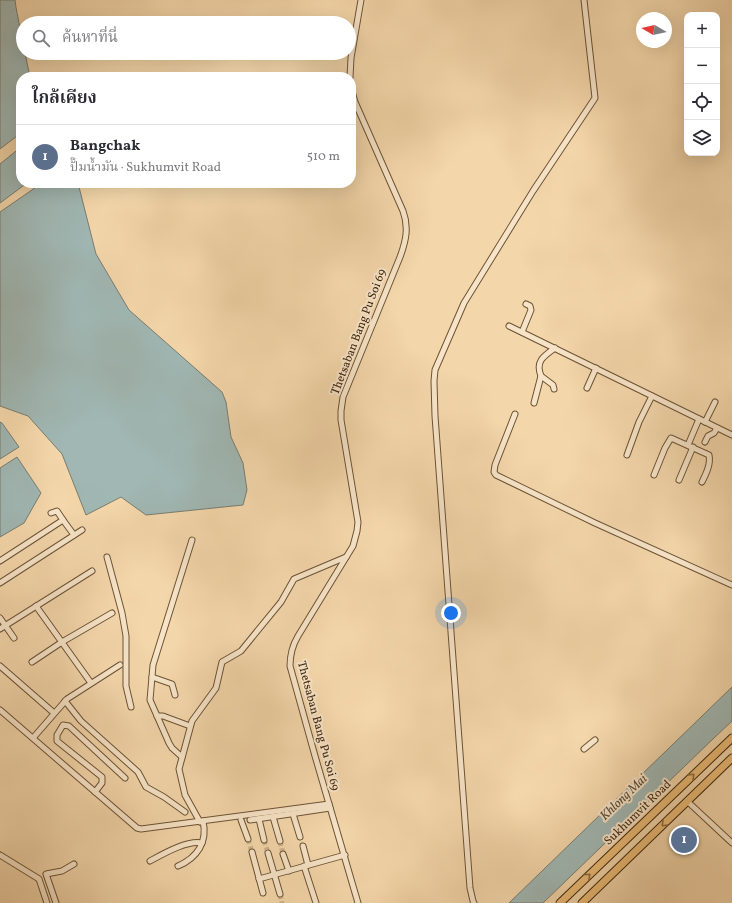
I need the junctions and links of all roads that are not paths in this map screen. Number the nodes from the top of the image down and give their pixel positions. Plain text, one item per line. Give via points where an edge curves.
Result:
1 (361, 0) edge
2 (584, 0) edge
3 (356, 29) edge
4 (351, 60) edge
5 (350, 72) edge
6 (356, 104) edge
7 (526, 304) dead end
8 (509, 326) dead end
9 (522, 332) junction
10 (555, 348) junction
11 (596, 368) junction
12 (541, 376) junction
13 (587, 388) dead end
14 (554, 389) dead end
15 (652, 396) junction
16 (715, 402) dead end
17 (534, 403) dead end
18 (515, 414) dead end
19 (699, 419) junction
20 (705, 422) junction
21 (717, 428) junction
22 (732, 435) edge
23 (705, 442) dead end
24 (691, 446) junction
25 (627, 455) dead end
26 (654, 475) dead end
27 (680, 480) dead end
28 (702, 482) dead end
29 (51, 513) dead end
30 (63, 520) junction
31 (82, 530) dead end
32 (74, 535) junction
33 (192, 540) dead end
34 (107, 557) dead end
35 (347, 557) junction
36 (0, 561) edge
37 (92, 571) dead end
38 (0, 583) edge
39 (732, 585) edge
40 (36, 606) junction
41 (112, 613) dead end
42 (0, 618) edge
43 (6, 626) junction
44 (0, 629) edge
45 (14, 638) dead end
46 (62, 642) junction
47 (32, 662) dead end
48 (120, 665) dead end
49 (0, 666) edge
50 (152, 677) junction
51 (91, 683) junction
52 (175, 694) dead end
53 (65, 701) junction
54 (131, 707) dead end
55 (0, 710) edge
56 (54, 713) junction
57 (157, 716) junction
58 (190, 726) junction
59 (33, 738) junction
60 (732, 738) edge
61 (595, 740) dead end
62 (584, 749) dead end
63 (182, 756) junction
64 (732, 758) edge
65 (125, 778) dead end
66 (95, 792) junction
67 (687, 801) junction
68 (330, 806) junction
69 (184, 812) dead end
70 (293, 814) junction
71 (273, 817) junction
72 (259, 819) junction
73 (242, 820) dead end
74 (250, 820) dead end
75 (198, 822) junction
76 (300, 837) dead end
77 (203, 839) junction
78 (248, 840) tunnel mouth
79 (264, 840) tunnel mouth
80 (280, 841) tunnel mouth
81 (732, 843) edge
82 (303, 846) dead end
83 (252, 852) tunnel mouth
84 (268, 853) tunnel mouth
85 (283, 854) tunnel mouth
86 (0, 855) edge
87 (345, 855) junction
88 (150, 862) dead end
89 (74, 864) dead end
90 (601, 864) junction
91 (178, 866) dead end
92 (306, 866) junction
93 (289, 871) junction
94 (274, 875) junction
95 (611, 875) junction
96 (259, 879) junction
97 (263, 892) dead end
98 (280, 894) tunnel mouth
99 (47, 903) edge
100 (56, 903) edge
101 (316, 903) edge
102 (358, 903) edge
103 (474, 903) edge
104 (560, 903) edge
105 (582, 903) edge

1 - 3 street
2 - 103 street via 595,98 475,283 435,370 435,418 470,888
4 - 5 street
6 - 35 street, Thetsaban Bang Pu Soi 69 via 403,211 407,231 404,247 343,397 341,420 358,522 356,538
7 - 9 street via 531,310
8 - 9 street
9 - 10 street
10 - 11 street
10 - 12 street via 544,355 541,361
11 - 13 street
11 - 15 street
12 - 14 street via 553,385
12 - 17 street
15 - 19 street
15 - 25 street
16 - 20 street
18 - 39 street via 494,468 496,475
19 - 20 street
19 - 24 street
20 - 21 street
21 - 22 street
21 - 23 street
24 - 26 street via 671,438
24 - 27 street
24 - 28 street via 710,456
29 - 30 street via 57,511
30 - 32 street
30 - 36 street
31 - 32 street
32 - 38 street
33 - 50 street via 154,658
34 - 54 street via 126,636 126,686
35 - 58 street via 293,580 281,602 241,651 222,662 218,685
35 - 68 street, Thetsaban Bang Pu Soi 69 via 298,636 290,657 290,666
37 - 40 street
40 - 43 street
40 - 46 street
41 - 46 street
42 - 43 street
43 - 44 street
43 - 45 street
46 - 47 street
46 - 51 street
48 - 51 street
49 - 56 street
50 - 52 street via 172,684
50 - 57 street via 150,697
51 - 53 street
53 - 56 street
53 - 69 street via 81,721 138,772 146,787
55 - 59 street
56 - 59 street
57 - 58 street
57 - 63 street via 170,745
58 - 63 street
59 - 66 street
90 -> 60 highway, Sukhumvit Road
61 - 62 street
63 - 75 street via 179,773 185,795
64 - 67 highway
65 - 66 street via 69,726 63,726 57,735 57,741 102,778 102,783
66 - 75 street via 137,828
67 - 81 street
67 -> 95 highway
68 - 70 street
68 - 75 street
68 - 87 street, Thetsaban Bang Pu Soi 69
70 - 71 street
70 - 76 street
71 - 72 street
71 - 80 street
72 - 74 street
72 - 79 street
73 - 78 street
75 - 77 street
77 - 88 street via 165,853
77 - 91 street via 199,851 193,858
82 - 92 street
83 - 96 street
84 - 94 street
85 - 93 street
86 - 99 street via 39,879
87 - 92 street
87 - 102 street, Thetsaban Bang Pu Soi 69
89 - 100 street via 62,871 46,874
90 - 95 highway
104 -> 90 highway, Sukhumvit Road
92 - 93 street
92 - 101 street
93 - 94 street
94 - 96 street
94 - 98 street
95 - 105 highway
96 - 97 street

